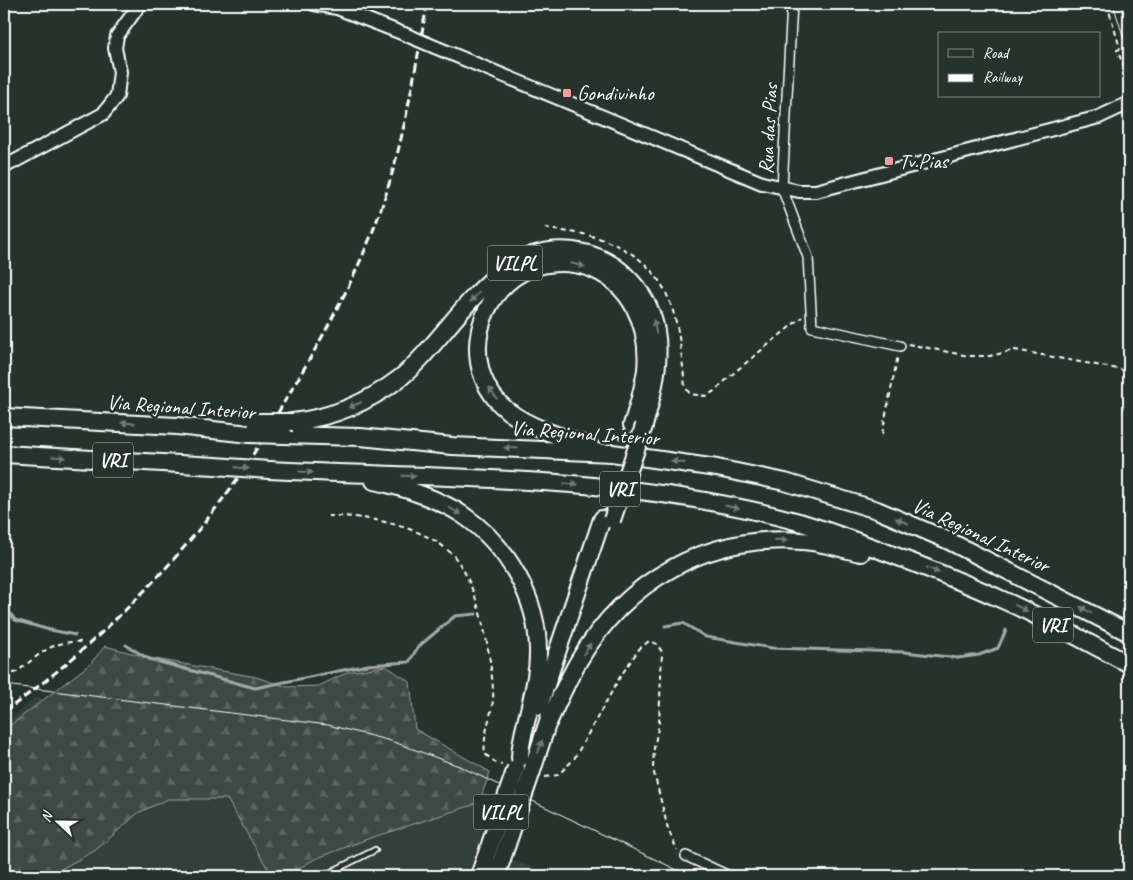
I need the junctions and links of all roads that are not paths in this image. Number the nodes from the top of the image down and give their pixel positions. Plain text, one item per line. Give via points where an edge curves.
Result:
1 (140, 4) edge
2 (314, 4) edge
3 (792, 4) edge
4 (345, 7) edge
5 (1127, 110) edge
6 (4, 167) edge
7 (782, 188) junction
8 (900, 346) road end
9 (4, 417) edge
10 (638, 426) junction
11 (288, 428) junction
12 (612, 453) junction
13 (4, 454) edge
14 (343, 474) junction
15 (607, 519) junction
16 (888, 554) junction
17 (1129, 633) edge
18 (1129, 664) edge
19 (548, 723) junction
20 (523, 766) junction
21 (375, 850) dead end
22 (686, 856) dead end
23 (494, 857) junction
24 (323, 876) edge
25 (479, 876) edge
26 (496, 876) edge
27 (729, 876) edge

1 - 6 main road via 117,36 115,48 120,72 117,96 103,114
2 - 4 main road
3 - 7 street, Rua das Pias
4 - 7 main road, bridge via 753,179
5 - 7 main road via 816,191
7 - 8 street, Rua das Pias via 808,256 812,326
11 -> 9 highway, Via Regional Interior / VRI, bridge
10 -> 11 highway, VILPL via 657,371 658,346 648,305 638,288 609,262 566,250 532,256 501,272 472,299 420,359 382,391 335,413
12 -> 10 highway, VILPL via 527,423 506,410 485,381 478,345 480,326 485,311 509,281 537,266 579,264 604,274 628,295 636,309 646,346
10 - 15 highway, VILPL
12 -> 11 highway, Via Regional Interior / VRI via 452,446
17 -> 12 highway, Via Regional Interior / VRI via 947,540 877,510 785,482 717,468
13 -> 14 highway, VRI, bridge
14 -> 16 highway, VRI via 574,484 693,499 796,521
14 -> 20 highway, VILPL via 380,482 447,506 477,526 510,564 532,612 538,654 520,743
15 - 19 highway, VILPL
15 - 20 highway, VILPL via 555,661
16 -> 18 highway, VRI via 1008,602
19 -> 16 highway, VILPL via 579,661 606,622 636,592 678,564 726,546 772,540 804,541 870,556
20 -> 19 highway, VILPL
20 - 23 highway, VILPL, bridge
21 - 24 lane
22 - 27 street
23 - 25 highway, VILPL
23 - 26 highway, VILPL

